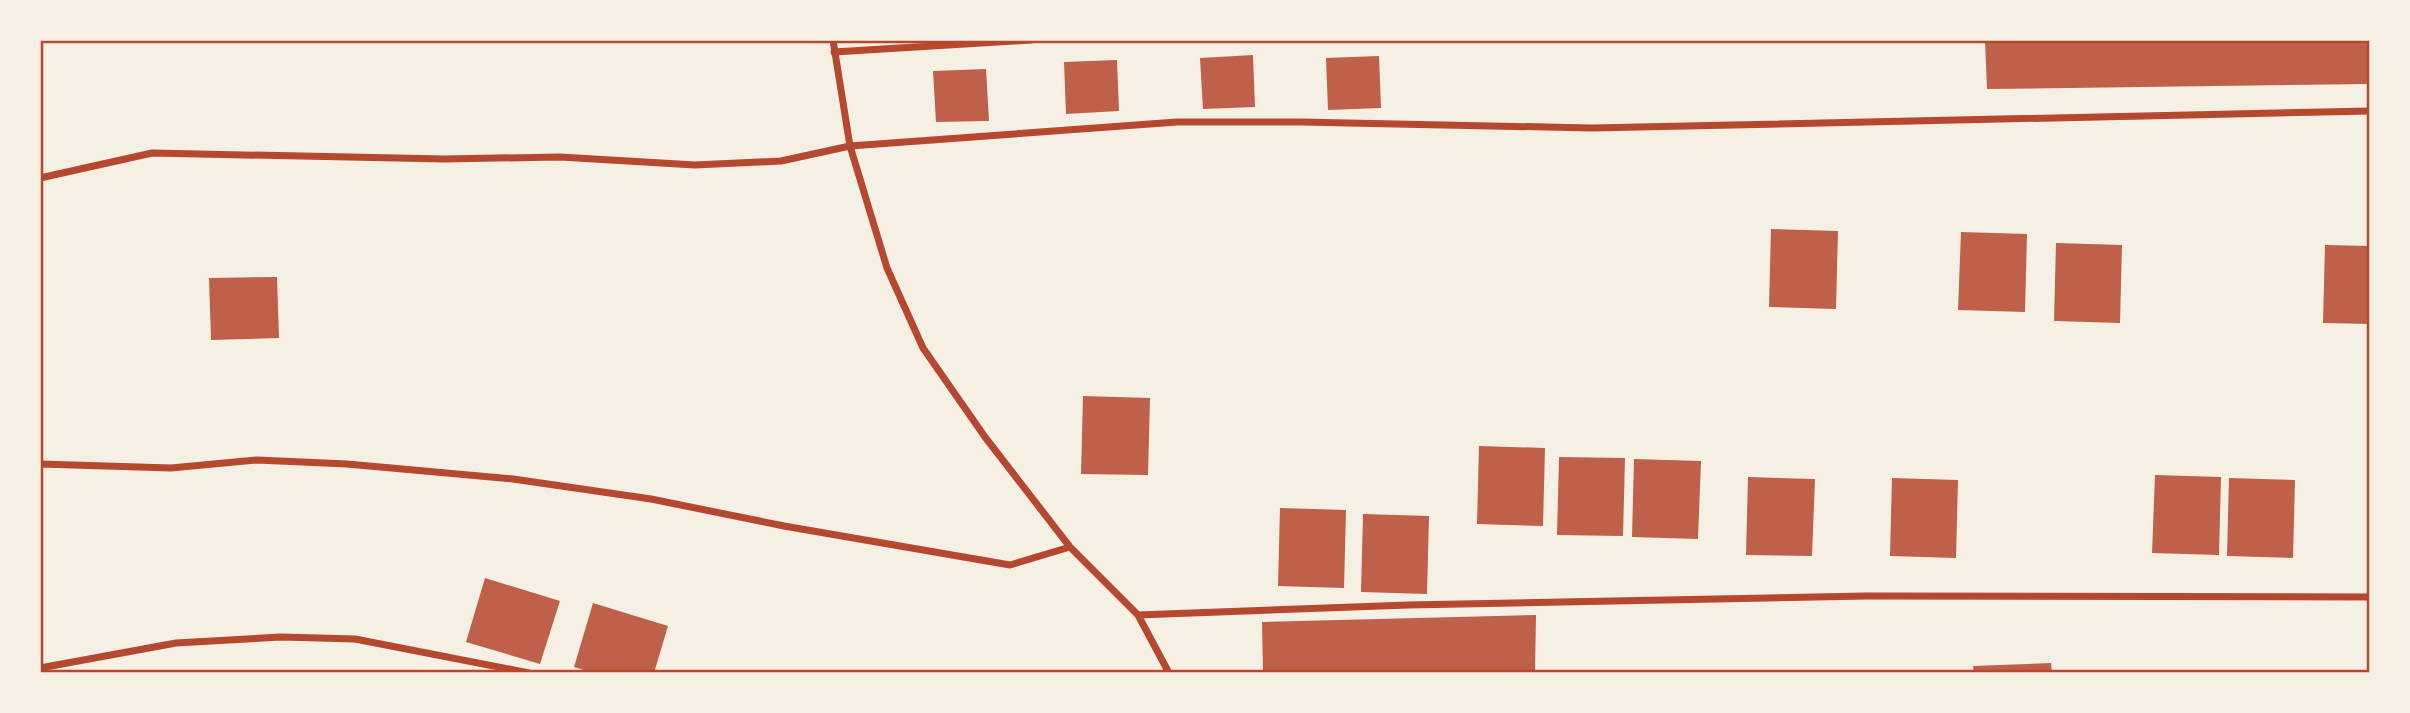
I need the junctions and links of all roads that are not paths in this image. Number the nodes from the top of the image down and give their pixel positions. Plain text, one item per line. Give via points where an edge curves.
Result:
1 (833, 40) edge
2 (1031, 40) edge
3 (834, 52) junction
4 (2370, 111) edge
5 (849, 146) junction
6 (40, 178) edge
7 (40, 464) edge
8 (1070, 547) junction
9 (2370, 597) edge
10 (1138, 615) junction
11 (40, 668) edge
12 (529, 673) edge
13 (1169, 673) edge

1 - 3 street
2 - 3 street
3 - 5 street
4 - 5 street via 1592,128 1177,122
5 - 6 street via 781,161 695,165 560,157 152,153
5 - 8 street via 887,268 923,348
7 - 8 street via 171,468 257,460 346,464 637,496 1010,565
8 - 10 street
9 - 10 street via 1852,597
10 - 13 street
11 - 12 street via 176,643 281,637 355,639

